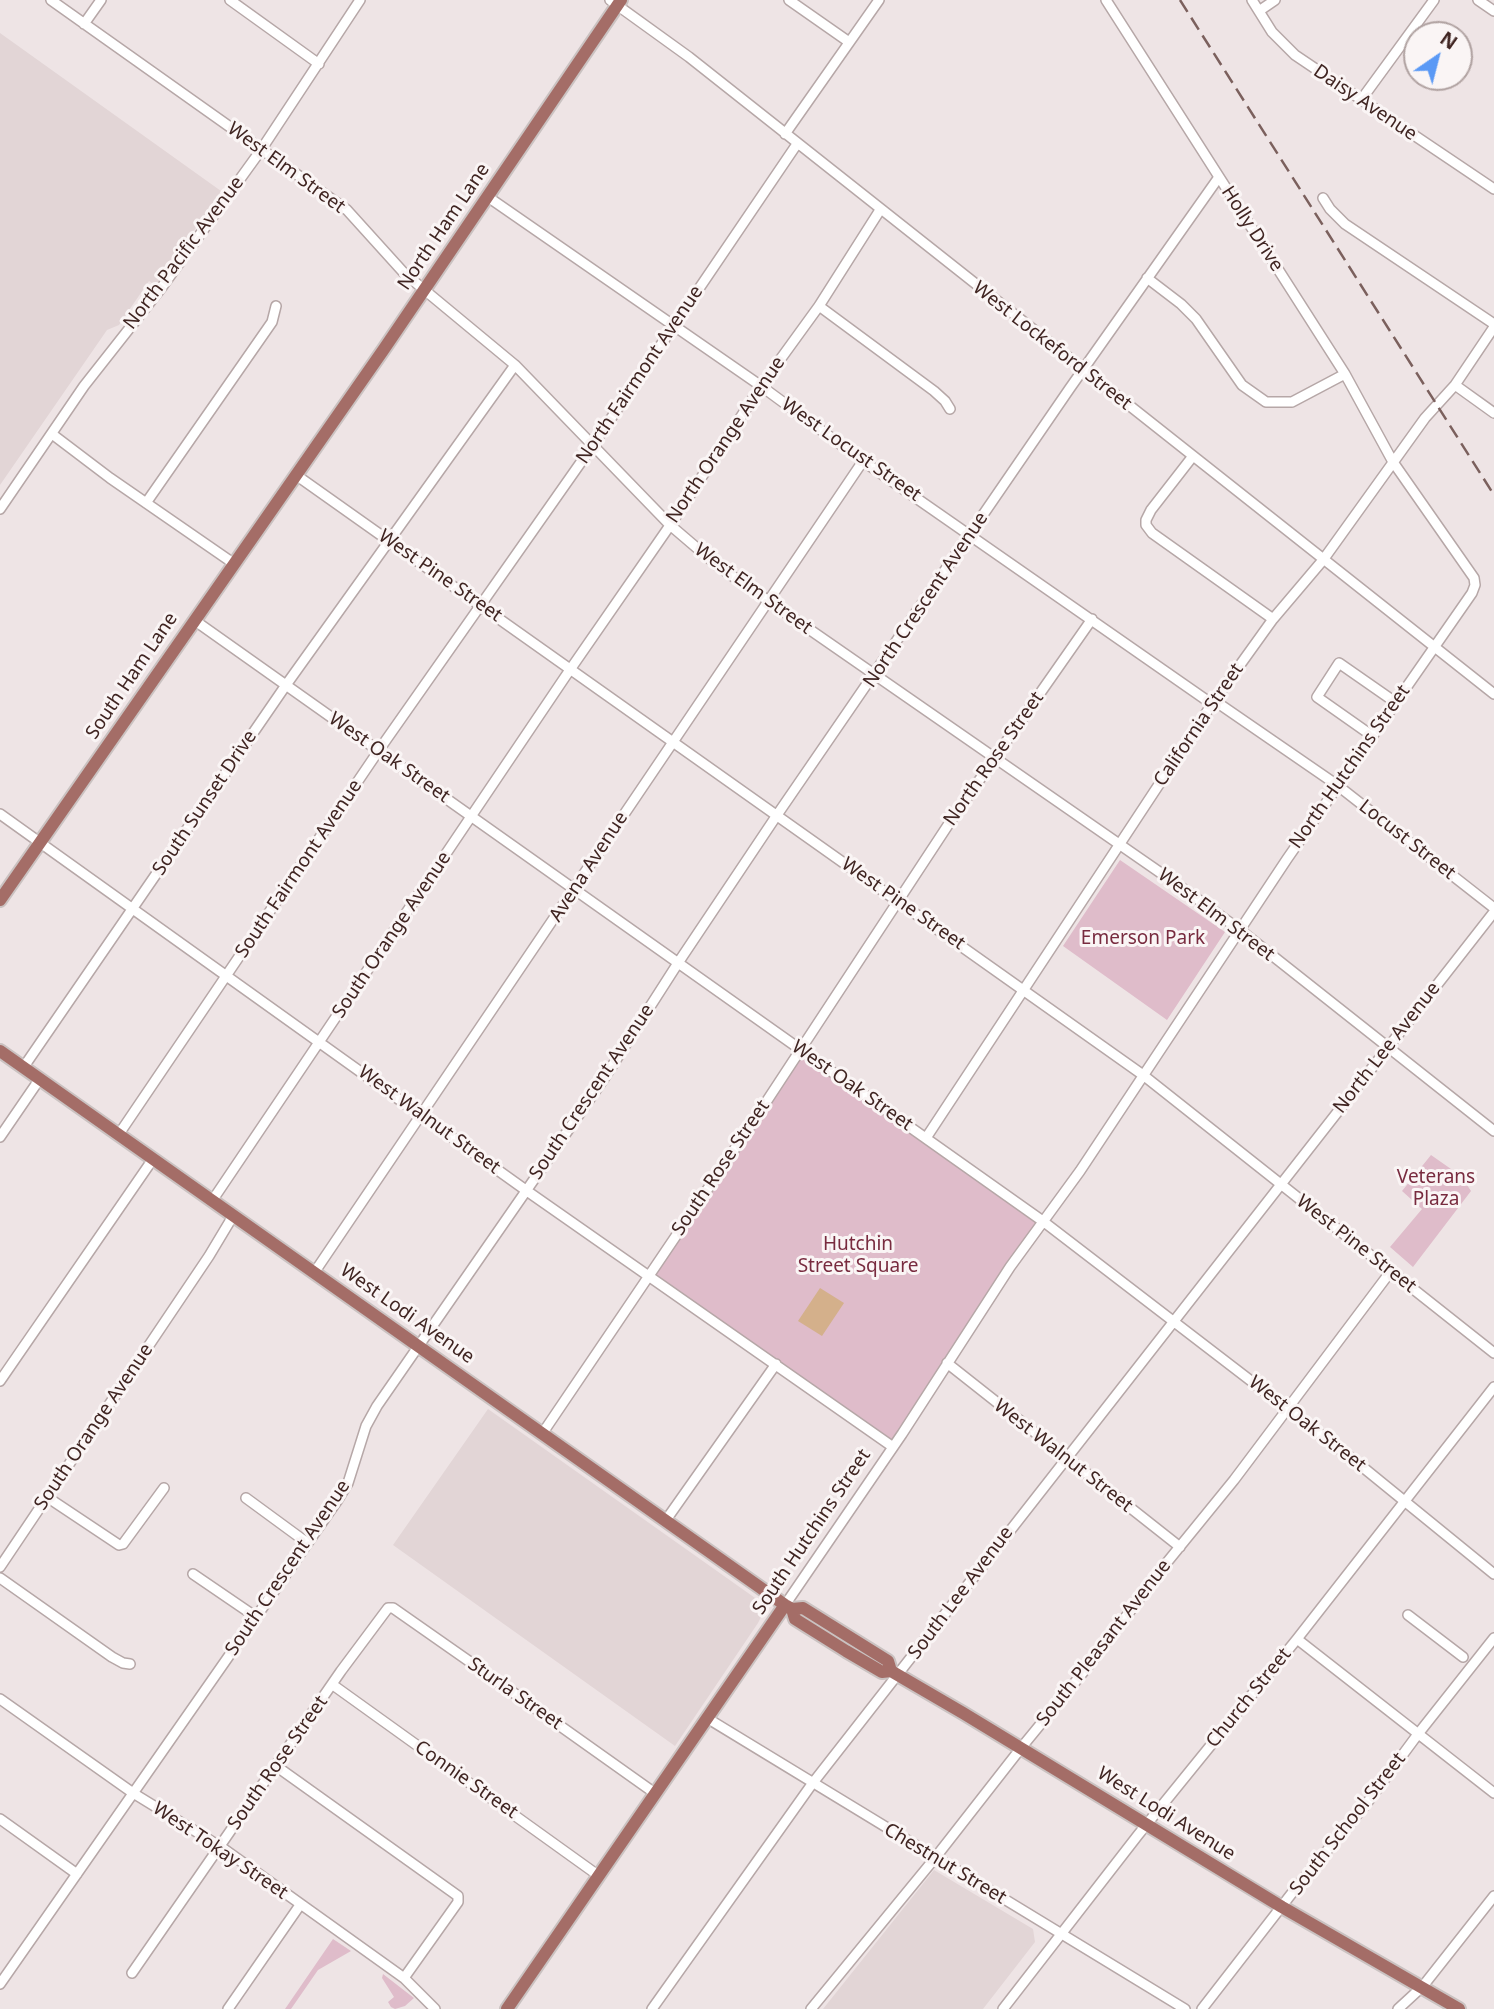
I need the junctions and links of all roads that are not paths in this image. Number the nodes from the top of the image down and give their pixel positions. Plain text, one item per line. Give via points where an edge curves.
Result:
1 (51, 0) edge
2 (101, 0) edge
3 (230, 0) edge
4 (360, 0) edge
5 (789, 0) edge
6 (879, 0) edge
7 (1106, 0) edge
8 (1252, 0) edge
9 (1275, 0) edge
10 (1434, 0) edge
11 (1478, 0) edge
12 (616, 2) edge
13 (1259, 11) junction
14 (1494, 11) edge
15 (84, 24) junction
16 (849, 42) junction
17 (319, 64) junction
18 (1361, 100) junction
19 (785, 134) junction
20 (797, 144) junction
21 (261, 150) junction
22 (1219, 177) junction
23 (1494, 189) edge
24 (488, 197) junction
25 (1323, 198) dead end
26 (880, 210) junction
27 (1147, 278) junction
28 (424, 290) junction
29 (276, 306) dead end
30 (819, 306) junction
31 (1494, 326) edge
32 (674, 327) junction
33 (515, 365) junction
34 (1082, 370) junction
35 (1345, 374) junction
36 (1455, 384) junction
37 (761, 386) junction
38 (950, 409) dead end
39 (1494, 412) edge
40 (51, 434) junction
41 (593, 445) junction
42 (1193, 456) junction
43 (863, 461) junction
44 (1393, 462) junction
45 (296, 475) junction
46 (146, 503) junction
47 (0, 509) edge
48 (670, 525) junction
49 (971, 534) junction
50 (389, 540) junction
51 (1323, 560) junction
52 (233, 563) junction
53 (769, 602) junction
54 (481, 606) junction
55 (1092, 619) junction
56 (1273, 619) junction
57 (194, 620) junction
58 (1434, 647) junction
59 (571, 669) junction
60 (875, 675) junction
61 (286, 685) junction
62 (1494, 694) edge
63 (1214, 702) junction
64 (1395, 702) junction
65 (1371, 735) junction
66 (672, 740) junction
67 (379, 750) junction
68 (996, 757) junction
69 (1337, 785) junction
70 (0, 814) edge
71 (777, 815) junction
72 (471, 817) junction
73 (769, 828) joint
74 (39, 842) junction
75 (1119, 844) junction
76 (575, 890) junction
77 (0, 900) edge
78 (900, 901) junction
79 (133, 909) junction
80 (1494, 910) edge
81 (1240, 930) junction
82 (678, 963) junction
83 (227, 975) junction
84 (1024, 990) junction
85 (321, 1041) junction
86 (1387, 1048) junction
87 (800, 1050) junction
88 (0, 1051) edge
89 (23, 1068) junction
90 (1143, 1075) junction
91 (39, 1080) junction
92 (423, 1115) junction
93 (1494, 1131) edge
94 (119, 1135) junction
95 (0, 1137) edge
96 (926, 1138) junction
97 (153, 1159) junction
98 (1280, 1184) junction
99 (527, 1191) junction
100 (212, 1201) junction
101 (233, 1216) junction
102 (1044, 1222) junction
103 (1391, 1271) junction
104 (314, 1273) junction
105 (650, 1275) junction
106 (1173, 1321) junction
107 (419, 1346) junction
108 (1494, 1353) edge
109 (947, 1363) junction
110 (776, 1364) junction
111 (0, 1381) edge
112 (1494, 1387) edge
113 (1287, 1409) junction
114 (542, 1434) junction
115 (893, 1447) junction
116 (1066, 1458) junction
117 (164, 1489) dead end
118 (47, 1497) junction
119 (246, 1498) dead end
120 (1404, 1502) junction
121 (666, 1520) junction
122 (306, 1542) junction
123 (1180, 1547) junction
124 (0, 1567) edge
125 (193, 1574) dead end
126 (1494, 1574) edge
127 (0, 1578) edge
128 (789, 1607) junction
129 (1408, 1615) dead end
130 (256, 1617) junction
131 (376, 1622) joint
132 (1494, 1638) edge
133 (1297, 1639) junction
134 (1463, 1657) dead end
135 (130, 1664) dead end
136 (894, 1673) junction
137 (333, 1685) junction
138 (0, 1699) edge
139 (707, 1718) junction
140 (1418, 1734) junction
141 (1021, 1748) junction
142 (276, 1766) junction
143 (812, 1784) junction
144 (133, 1793) junction
145 (1494, 1793) edge
146 (656, 1794) junction
147 (0, 1819) edge
148 (1147, 1825) junction
149 (221, 1847) junction
150 (936, 1858) junction
151 (77, 1874) junction
152 (599, 1876) junction
153 (1494, 1896) edge
154 (300, 1905) junction
155 (1282, 1907) junction
156 (1061, 1935) junction
157 (132, 1973) dead end
158 (404, 1978) junction
159 (0, 1984) edge
160 (1423, 1986) junction
161 (228, 2009) edge
162 (435, 2009) edge
163 (507, 2009) edge
164 (652, 2009) edge
165 (811, 2009) edge
166 (1003, 2009) edge
167 (1185, 2009) edge
168 (1202, 2009) edge
169 (1398, 2009) edge
170 (1459, 2009) edge

1 - 15 street, West Elm Street
2 - 15 street
3 - 17 street
4 - 17 street, North Pacific Avenue
5 - 16 street
6 - 16 street
7 - 22 street, Holly Drive
8 - 13 street, Daisy Avenue
9 - 13 street
10 - 18 street
11 - 14 street
12 - 19 street, West Lockeford Street
12 - 24 main road, North Ham Lane
13 - 18 street, Daisy Avenue via 1295,55
15 - 21 street, West Elm Street
16 - 19 street
17 - 21 street, North Pacific Avenue
18 - 23 street, Daisy Avenue
19 - 20 street, West Lockeford Street
20 - 26 street, West Lockeford Street
20 - 32 street, North Fairmont Avenue
21 - 28 street, West Elm Street via 346,211
21 - 40 street, North Pacific Avenue
22 - 27 street, North Crescent Avenue
22 - 35 street, Holly Drive
24 - 28 main road, North Ham Lane
24 - 32 street, West Locust Street
25 - 31 street via 1345,223
26 - 30 street, North Orange Avenue
26 - 34 street, West Lockeford Street
27 - 34 street, North Crescent Avenue
27 - 35 street via 1181,303 1242,386 1266,402 1292,402
28 - 33 street, West Elm Street
28 - 45 main road, North Ham Lane
29 - 46 street via 272,322
30 - 37 street, North Orange Avenue
30 - 38 street via 934,391
31 - 36 street, California Street
32 - 37 street, West Locust Street
32 - 41 street, North Fairmont Avenue
33 - 41 street, West Elm Street
33 - 50 street, South Sunset Drive
34 - 42 street, West Lockeford Street
34 - 49 street, North Crescent Avenue
35 - 44 street, Holly Drive
36 - 39 street
36 - 44 street, California Street
37 - 43 street, West Locust Street
37 - 48 street, North Orange Avenue
40 - 46 street
40 - 47 street, North Pacific Avenue
41 - 48 street, West Elm Street
41 - 54 street, North Fairmont Avenue
42 - 51 street, West Lockeford Street
42 - 56 street via 1151,510 1146,525
43 - 49 street, West Locust Street
43 - 53 street, Avena Avenue
44 - 51 street, California Street
44 - 58 street, North Hutchins Street via 1474,578 1472,593
45 - 50 street, West Pine Street
45 - 52 main road, South Ham Lane
46 - 52 street
48 - 53 street, West Elm Street
48 - 59 street, North Orange Avenue
49 - 55 street, West Locust Street
49 - 60 street, North Crescent Avenue
50 - 54 street, West Pine Street
50 - 61 street, South Sunset Drive
51 - 56 street, California Street
51 - 58 street, West Lockeford Street
52 - 57 main road, South Ham Lane
53 - 60 street, West Elm Street
53 - 66 street, Avena Avenue
54 - 59 street, West Pine Street
54 - 67 street, South Fairmont Avenue
55 - 63 street, West Locust Street
55 - 68 street, North Rose Street
56 - 63 street, California Street
57 - 61 street, West Oak Street
57 - 74 main road, South Ham Lane
58 - 62 street, West Lockeford Street
58 - 64 street, North Hutchins Street
59 - 66 street, West Pine Street
59 - 72 street, South Orange Avenue
60 - 68 street, West Elm Street
60 - 71 street, North Crescent Avenue
61 - 67 street, West Oak Street
61 - 79 street, South Sunset Drive
63 - 69 street, Locust Street
63 - 75 street, California Street
64 - 65 street, North Hutchins Street
64 - 65 street via 1339,663 1317,697
65 - 69 street, North Hutchins Street
66 - 71 street, West Pine Street
66 - 76 street, Avena Avenue
67 - 72 street, West Oak Street
67 - 83 street, South Fairmont Avenue
68 - 75 street, West Elm Street
68 - 78 street, North Rose Street
69 - 80 street, Locust Street
69 - 81 street, North Hutchins Street
70 - 74 street, West Walnut Street
71 - 73 street, North Crescent Avenue
71 - 78 street, West Pine Street
72 - 76 street, West Oak Street
72 - 85 street, South Orange Avenue
73 - 82 street, South Crescent Avenue
74 - 77 main road, South Ham Lane
74 - 79 street, West Walnut Street
75 - 81 street, West Elm Street
75 - 84 street, California Street
76 - 82 street, West Oak Street
76 - 92 street, Avena Avenue
78 - 84 street, West Pine Street
78 - 87 street, South Rose Street
79 - 83 street, West Walnut Street
79 - 89 street, South Sunset Drive
80 - 86 street, North Lee Avenue
81 - 86 street, West Elm Street
81 - 90 street, North Hutchins Street
82 - 87 street, West Oak Street
82 - 99 street, South Crescent Avenue
83 - 85 street, West Walnut Street
83 - 94 street, South Fairmont Avenue
84 - 90 street, West Pine Street
84 - 96 street, California Street
85 - 92 street, West Walnut Street
85 - 100 street, South Orange Avenue
86 - 93 street, West Elm Street
86 - 98 street, North Lee Avenue
87 - 96 street, West Oak Street
87 - 105 street, South Rose Street
88 - 89 main road, West Lodi Avenue
89 - 91 main road, West Lodi Avenue
90 - 98 street, West Pine Street
90 - 102 street, South Hutchins Street
91 - 94 main road, West Lodi Avenue
91 - 95 street
92 - 99 street, West Walnut Street
92 - 104 street, Avena Avenue
94 - 97 main road, West Lodi Avenue
96 - 102 street, West Oak Street
97 - 100 main road, West Lodi Avenue
97 - 111 street
98 - 103 street, West Pine Street
98 - 106 street, South Lee Avenue
99 - 105 street, West Walnut Street
99 - 107 street, South Crescent Avenue
100 - 101 main road, West Lodi Avenue
101 - 104 main road, West Lodi Avenue
101 - 118 street, South Orange Avenue
102 - 106 street, West Oak Street
102 - 109 street, South Hutchins Street
103 - 108 street, West Pine Street
103 - 113 street, South Pleasant Avenue
104 - 107 main road, West Lodi Avenue
105 - 110 street, West Walnut Street
105 - 114 street, South Rose Street
106 - 113 street, West Oak Street
106 - 116 street, South Lee Avenue
107 - 114 main road, West Lodi Avenue
107 - 122 street, South Crescent Avenue via 366,1426 348,1483
109 - 115 street, South Hutchins Street
109 - 116 street, West Walnut Street
110 - 115 street, West Walnut Street
110 - 121 street
112 - 120 street, Church Street
113 - 120 street, West Oak Street
113 - 123 street, South Pleasant Avenue
114 - 121 main road, West Lodi Avenue
115 - 128 street, South Hutchins Street
116 - 123 street, West Walnut Street
116 - 136 street, South Lee Avenue
117 - 118 street via 118,1545
118 - 124 street, South Orange Avenue
119 - 122 street
120 - 126 street, West Oak Street
120 - 133 street, Church Street
121 - 128 main road, West Lodi Avenue
122 - 130 street, South Crescent Avenue
123 - 141 street, South Pleasant Avenue
125 - 130 street
127 - 135 street via 112,1657
128 - 136 main road, West Lodi Avenue via 803,1608 888,1661
128 - 139 main road, South Hutchins Street
129 - 134 street
130 - 144 street, South Crescent Avenue
131 - 137 street, South Rose Street
131 - 146 street, Sturla Street via 393,1608
132 - 140 street, South School Street
133 - 140 street
133 - 148 street, Church Street
136 - 141 main road, West Lodi Avenue
136 - 143 street, South Lee Avenue
137 - 142 street, South Rose Street
137 - 152 street, Connie Street
138 - 144 street, West Tokay Street
139 - 143 street, Chestnut Street
139 - 146 main road, South Hutchins Street
140 - 145 street
140 - 155 street, South School Street
141 - 148 main road, West Lodi Avenue
141 - 150 street, South Pleasant Avenue
142 - 149 street, South Rose Street
142 - 158 street via 458,1896
143 - 150 street, Chestnut Street
143 - 164 street, South Lee Avenue
144 - 149 street, West Tokay Street
144 - 151 street, South Crescent Avenue
146 - 152 main road, South Hutchins Street
147 - 151 street
148 - 155 main road, West Lodi Avenue
148 - 156 street, Church Street
149 - 154 street, West Tokay Street
149 - 157 street, South Rose Street
150 - 156 street, Chestnut Street
150 - 165 street, South Pleasant Avenue
151 - 159 street, South Crescent Avenue
152 - 163 main road, South Hutchins Street
153 - 160 street
154 - 158 street, West Tokay Street
154 - 161 street
155 - 160 main road, West Lodi Avenue
155 - 168 street, South School Street
156 - 166 street, Church Street
156 - 167 street, Chestnut Street
158 - 162 street, West Tokay Street
160 - 169 street
160 - 170 main road, West Lodi Avenue

